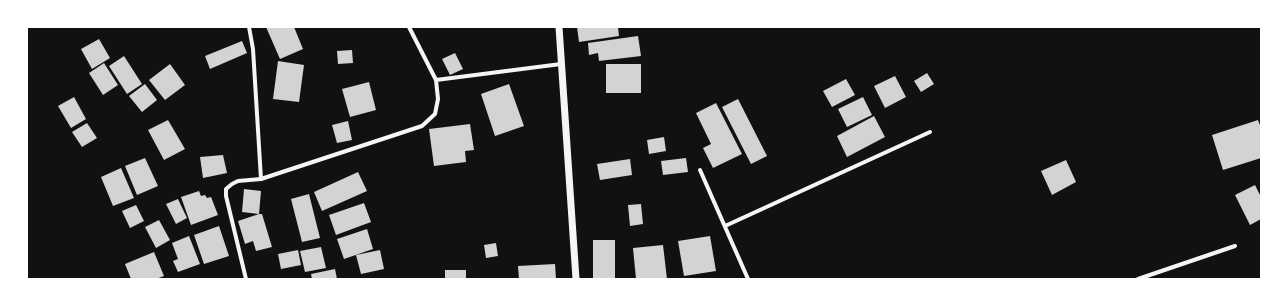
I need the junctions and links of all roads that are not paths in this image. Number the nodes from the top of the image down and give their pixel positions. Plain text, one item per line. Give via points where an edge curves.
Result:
1 (249, 27) edge
2 (409, 27) edge
3 (559, 27) edge
4 (561, 64) junction
5 (436, 80) junction
6 (930, 132) dead end
7 (700, 170) dead end
8 (261, 179) junction
9 (725, 226) junction
10 (1235, 246) dead end
11 (246, 279) edge
12 (576, 279) edge
13 (748, 279) edge
14 (1138, 279) edge

1 - 8 street via 253,49
2 - 5 street
3 - 4 street
4 - 5 street
4 - 12 street
5 - 8 street via 438,99 435,114 422,126
6 - 9 street
7 - 9 street
8 - 11 street via 238,181 226,189
9 - 13 street
10 - 14 street

